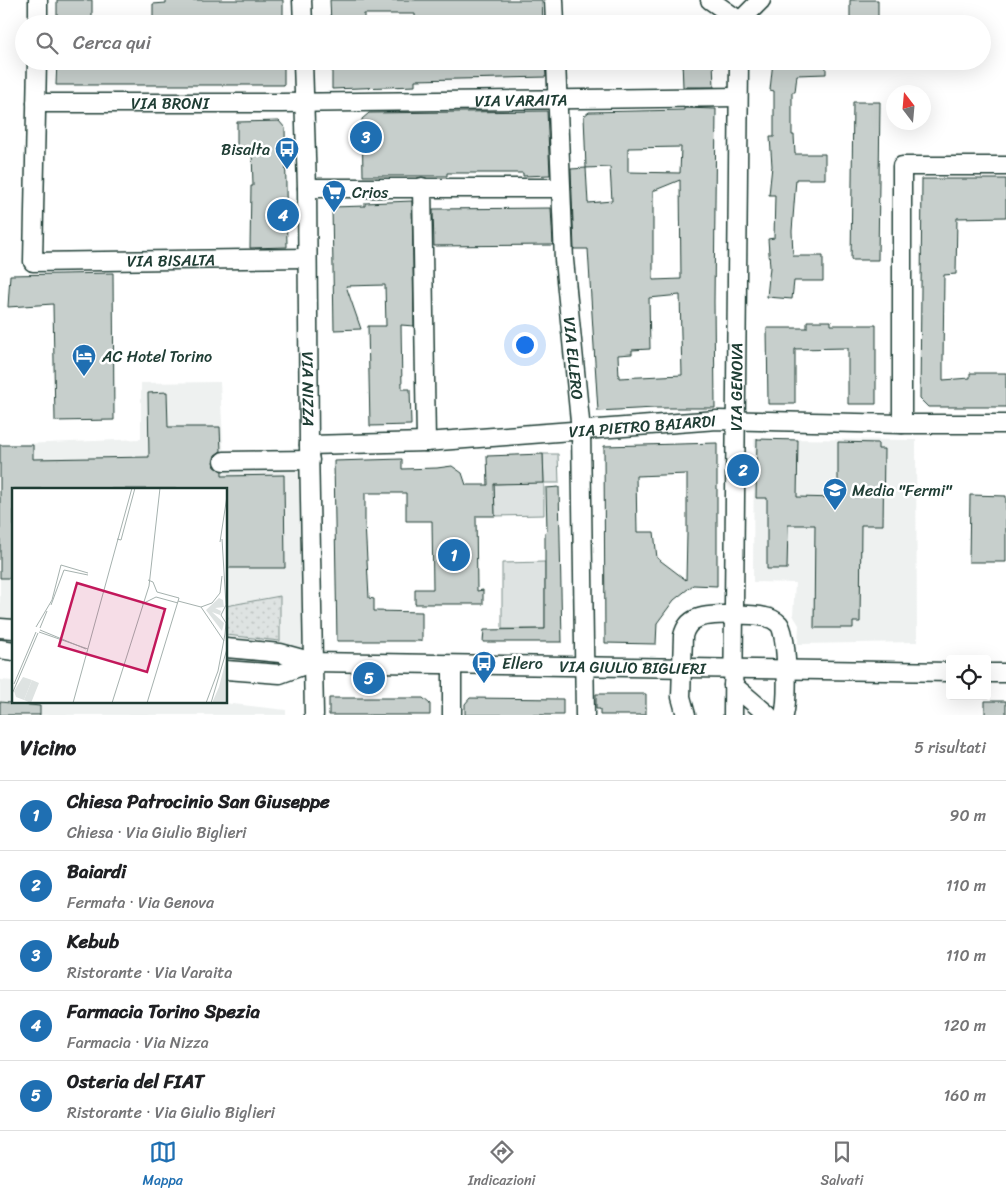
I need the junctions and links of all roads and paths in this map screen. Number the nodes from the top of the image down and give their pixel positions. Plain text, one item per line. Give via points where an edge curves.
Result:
1 (38, 0) edge
2 (302, 0) edge
3 (554, 0) edge
4 (710, 0) edge
5 (741, 0) edge
6 (761, 0) edge
7 (38, 15) edge
8 (303, 15) edge
9 (555, 15) edge
10 (730, 15) edge
11 (740, 15) edge
12 (747, 15) edge
13 (37, 70) edge
14 (303, 70) edge
15 (556, 70) edge
16 (739, 70) edge
17 (738, 97) junction
18 (557, 100) junction
19 (36, 103) junction
20 (304, 103) junction
21 (1006, 166) edge
22 (307, 188) junction
23 (422, 188) junction
24 (560, 188) junction
25 (307, 258) junction
26 (736, 420) junction
27 (902, 424) junction
28 (1006, 424) edge
29 (581, 431) junction
30 (426, 442) junction
31 (309, 453) junction
32 (224, 461) dead end
33 (734, 616) junction
34 (228, 648) edge
35 (313, 662) junction
36 (452, 665) junction
37 (584, 667) junction
38 (681, 669) junction
39 (786, 669) junction
40 (228, 670) edge
41 (946, 672) edge
42 (991, 673) edge
43 (1006, 673) edge
44 (733, 677) junction
45 (314, 715) edge
46 (452, 715) edge
47 (585, 715) edge
48 (686, 715) edge
49 (733, 715) edge
50 (768, 715) edge
51 (784, 715) edge

1 - 7 street
2 - 8 street
3 - 9 street
4 - 10 street
5 - 11 street
6 - 12 street
13 - 19 street
14 - 20 street, VIA NIZZA
15 - 18 street, VIA ELLERO
16 - 17 street, VIA GENOVA
17 - 18 street, VIA VARAITA
17 - 26 street, VIA GENOVA
18 - 20 street, VIA VARAITA
18 - 24 street, VIA ELLERO
19 - 20 street, VIA BRONI
19 - 25 street, VIA BISALTA via 33,262
20 - 22 street, VIA NIZZA
21 - 27 street via 902,166
22 - 23 street
22 - 25 street, VIA NIZZA
23 - 24 street
23 - 30 street
24 - 29 street, VIA ELLERO
25 - 31 street, VIA NIZZA
26 - 27 street, VIA PIETRO BAIARDI
26 - 29 street, VIA PIETRO BAIARDI
26 - 33 street, VIA GENOVA
27 - 28 street, VIA PIETRO BAIARDI
29 - 30 street, VIA PIETRO BAIARDI
29 - 37 street, VIA ELLERO
30 - 31 street, VIA PIETRO BAIARDI
31 - 32 street, VIA PIETRO BAIARDI
31 - 35 street, VIA NIZZA
33 - 38 street via 707,615 690,623 683,636
33 - 39 street via 767,617 778,623 784,635
33 - 44 street, VIA GENOVA
34 - 35 street via 280,652
35 - 36 street, VIA GIULIO BIGLIERI
35 - 40 street via 280,674
35 - 45 street, VIA NIZZA
36 - 37 street, VIA GIULIO BIGLIERI
36 - 46 street
37 - 38 street, VIA GIULIO BIGLIERI
37 - 47 street, VIA ELLERO
38 - 44 street, VIA GIULIO BIGLIERI
38 - 48 street via 681,697
39 - 41 street, VIA GIULIO BIGLIERI
39 - 44 street, VIA GIULIO BIGLIERI
39 - 51 street
42 - 43 street
44 - 49 street, VIA GENOVA
44 - 50 street

